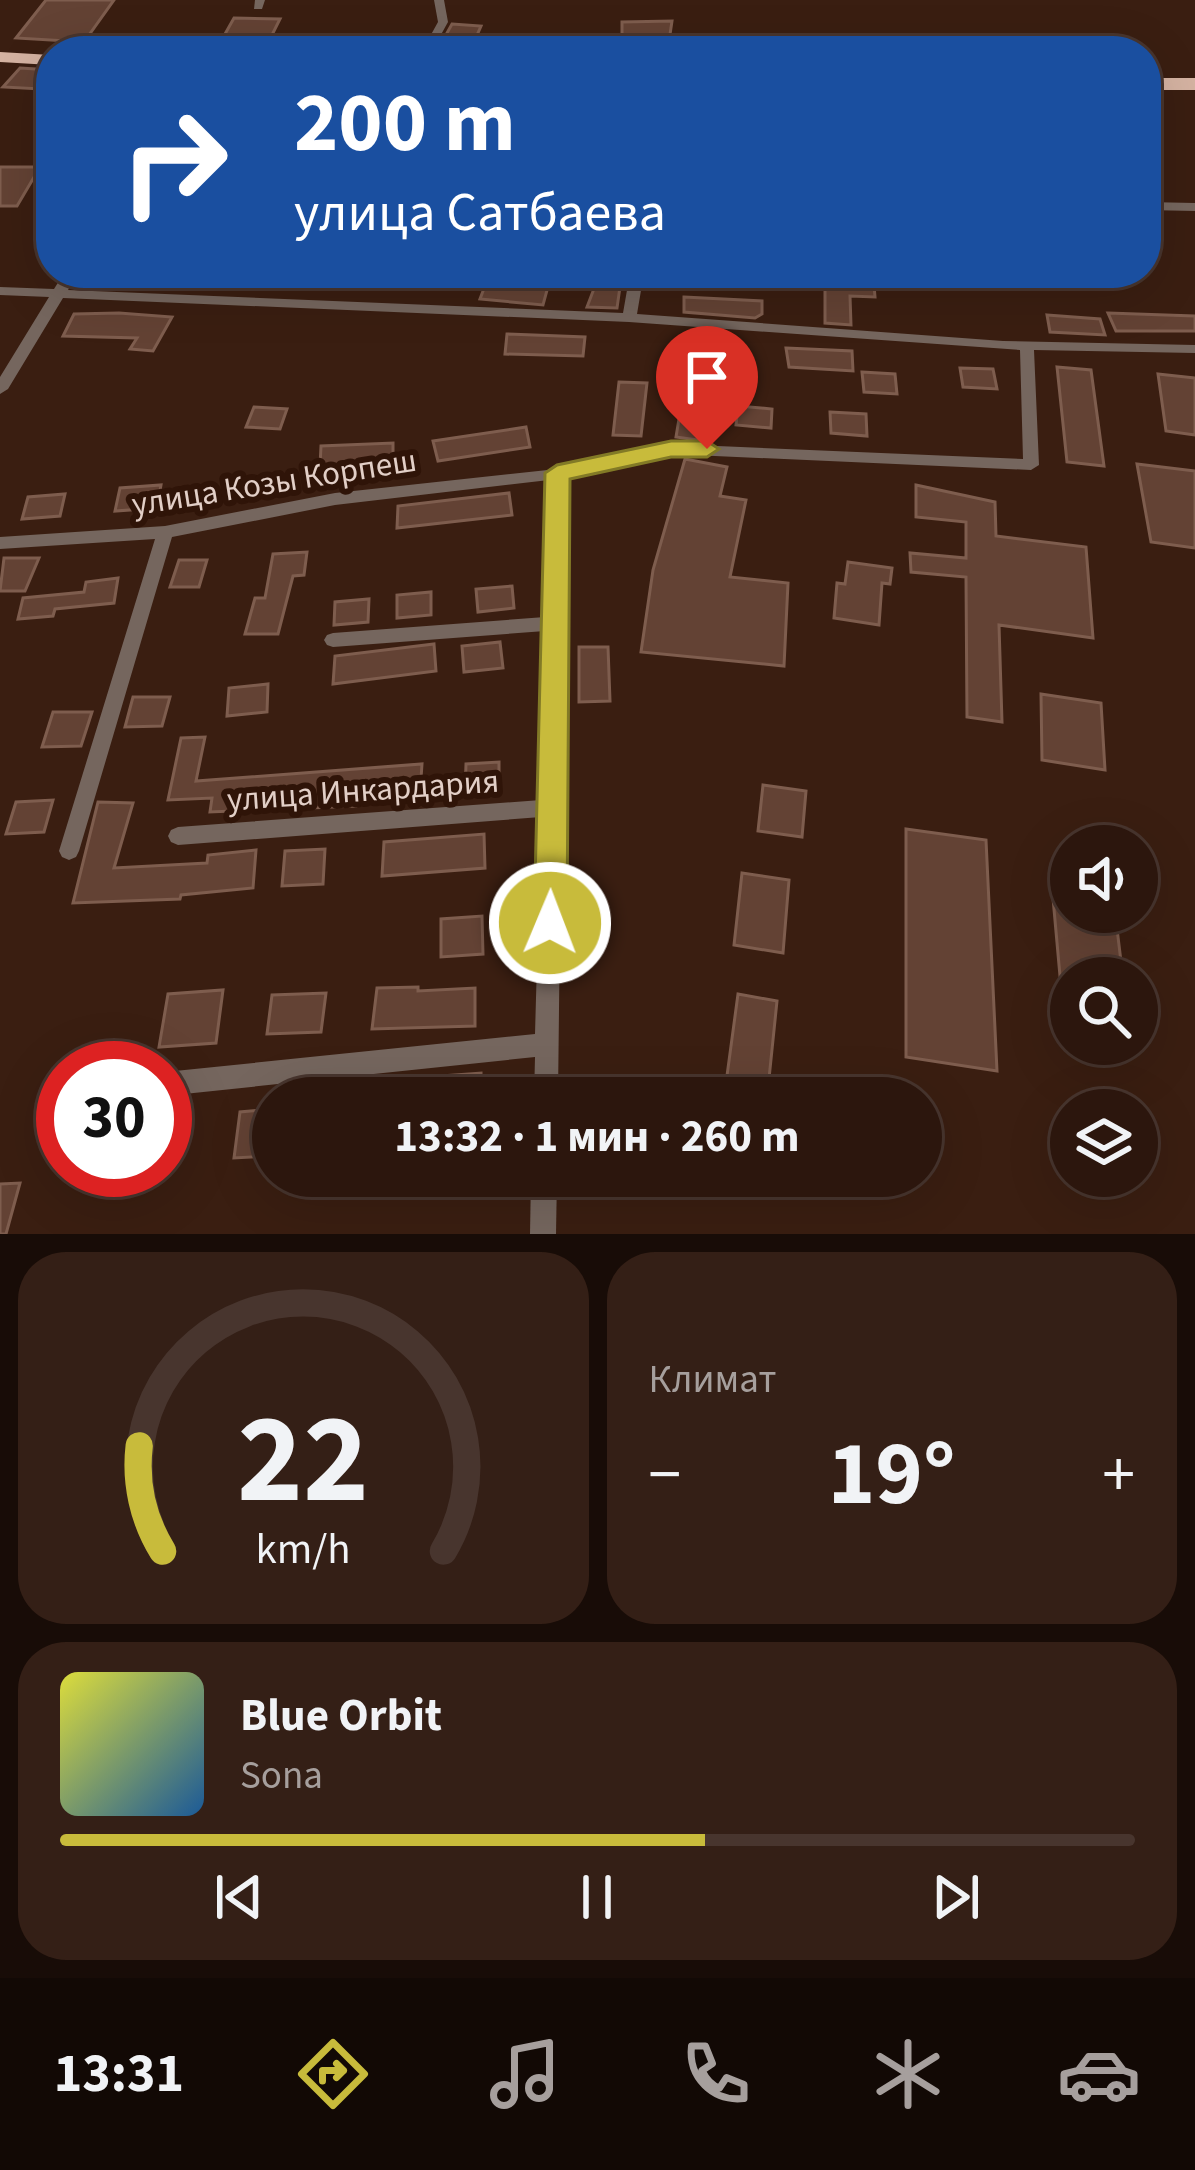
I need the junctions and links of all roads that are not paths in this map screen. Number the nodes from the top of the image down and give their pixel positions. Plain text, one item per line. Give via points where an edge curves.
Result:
1 (440, 0) edge
2 (435, 36) edge
3 (0, 54) edge
4 (36, 55) edge
5 (1161, 87) edge
6 (1195, 88) edge
7 (1161, 206) edge
8 (1195, 207) edge
9 (62, 288) edge
10 (634, 288) edge
11 (0, 291) edge
12 (59, 294) junction
13 (629, 318) junction
14 (1027, 346) junction
15 (1195, 349) edge
16 (0, 389) edge
17 (557, 473) junction
18 (165, 532) junction
19 (0, 543) edge
20 (556, 623) junction
21 (333, 640) dead end
22 (553, 808) junction
23 (178, 836) dead end
24 (69, 850) dead end
25 (547, 1045) junction
26 (546, 1077) edge
27 (192, 1081) edge
28 (544, 1197) edge
29 (543, 1234) edge

1 - 2 street
3 - 4 highway
5 - 6 highway
7 - 8 street
9 - 12 street
10 - 13 street
11 - 12 street
12 - 13 street
12 - 16 street
13 - 14 street
14 - 15 street
14 - 17 street, улица Козы Корпеш via 1031,465 671,449
17 - 18 street, улица Козы Корпеш via 335,500
17 - 20 street
18 - 19 street, улица Козы Корпеш
18 - 24 street
20 - 21 street
20 - 22 street
22 - 23 street, улица Инкардария
22 - 25 street
25 - 26 street
25 - 27 street
28 - 29 street

